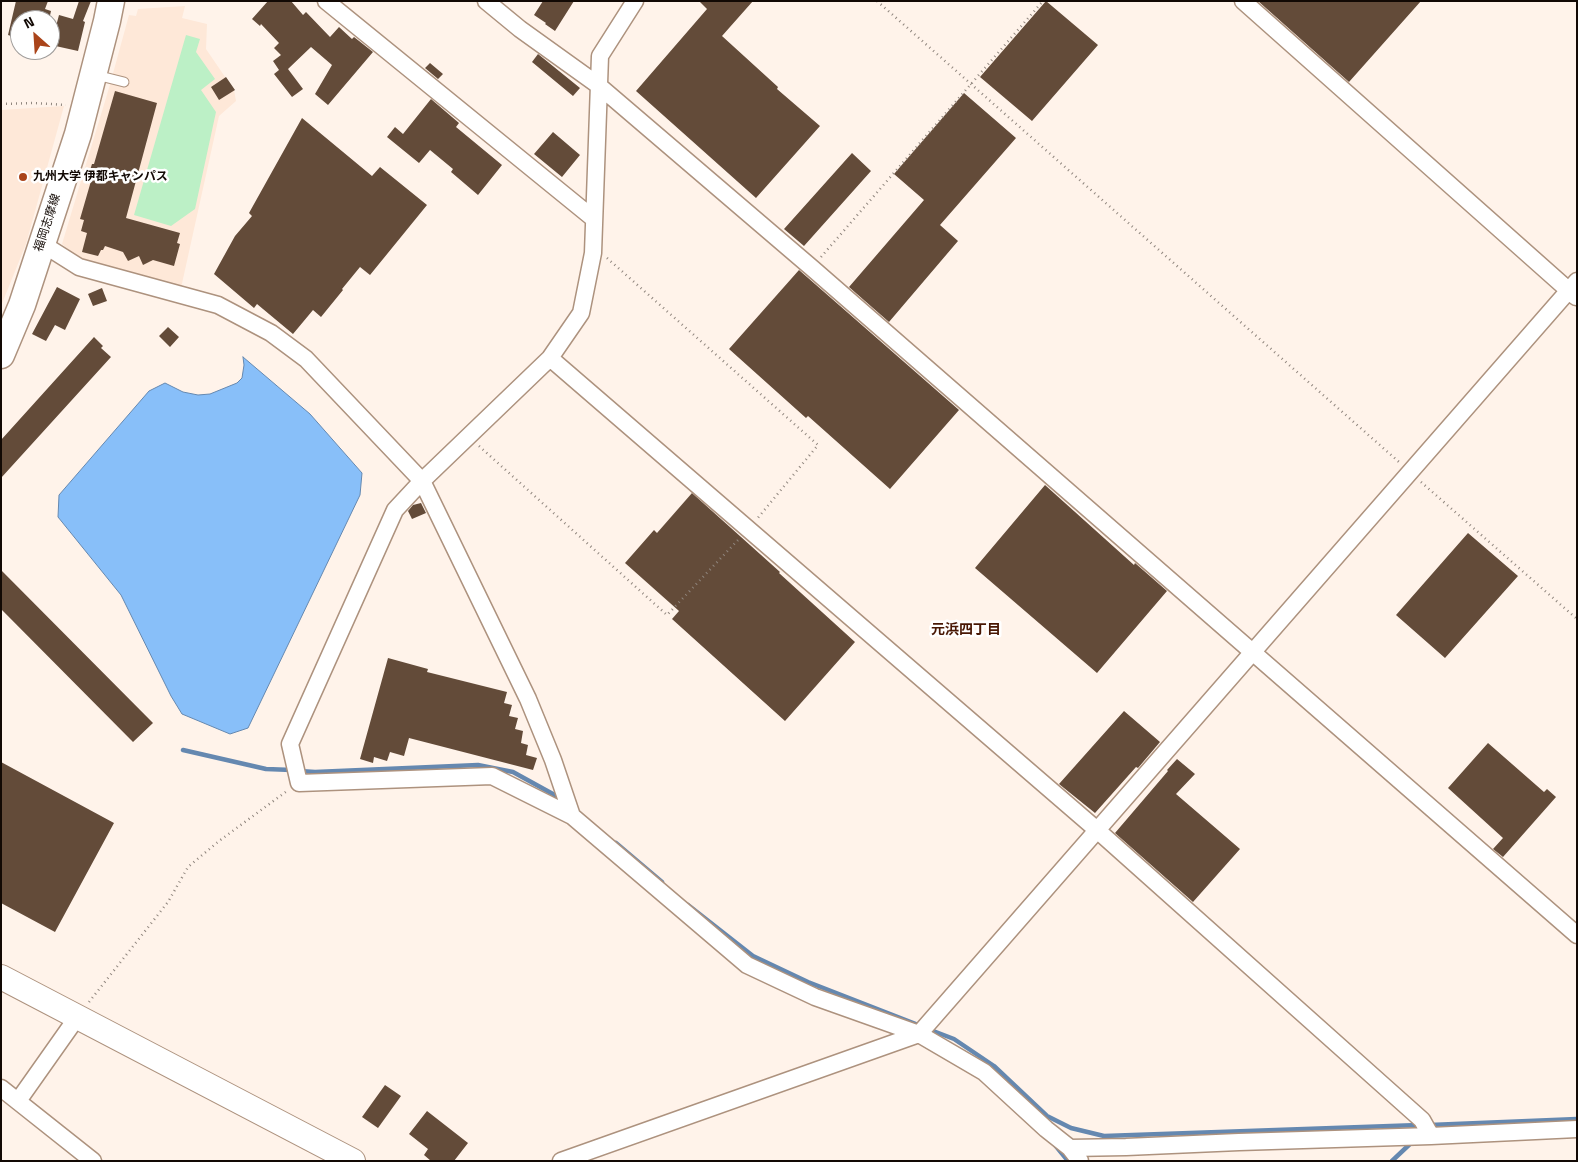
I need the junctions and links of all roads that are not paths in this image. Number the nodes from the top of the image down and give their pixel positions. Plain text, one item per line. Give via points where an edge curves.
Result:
1 (111, 1) edge
2 (326, 1) edge
3 (486, 1) edge
4 (635, 1) edge
5 (1243, 1) edge
6 (94, 74) junction
7 (124, 82) dead end
8 (598, 84) junction
9 (594, 219) junction
10 (41, 243) junction
11 (1574, 289) edge
12 (6, 328) edge
13 (1, 355) edge
14 (550, 358) junction
15 (422, 482) junction
16 (1252, 652) junction
17 (572, 816) junction
18 (1097, 830) junction
19 (1577, 935) edge
20 (1, 976) edge
21 (78, 1016) junction
22 (923, 1029) junction
23 (1, 1088) edge
24 (18, 1101) junction
25 (1577, 1129) edge
26 (1431, 1136) junction
27 (1075, 1154) edge
28 (93, 1161) edge
29 (353, 1161) edge
30 (561, 1161) edge

1 - 6 main road, 福岡志摩線
2 - 9 street
3 - 8 street
4 - 8 street via 600,56
5 - 11 street
6 - 7 lane
6 - 10 main road, 福岡志摩線 via 78,134
8 - 9 street
8 - 16 street
9 - 14 street via 593,254 581,313
10 - 12 main road, 福岡志摩線 via 22,305
10 - 15 street via 79,267 218,305 270,333 306,359
11 - 16 street
12 - 13 main road, 福岡志摩線
14 - 15 street
14 - 18 street
15 - 17 street via 528,699
15 - 17 street via 395,510 290,744 300,783 492,776
16 - 18 street
16 - 19 street
17 - 22 street via 747,965 815,997
18 - 22 street
18 - 26 street via 1422,1120
20 - 21 street
21 - 24 street
21 - 29 street
22 - 27 street via 984,1072
22 - 30 street
23 - 24 street
24 - 28 street
25 - 26 street
26 - 27 street via 1126,1147

